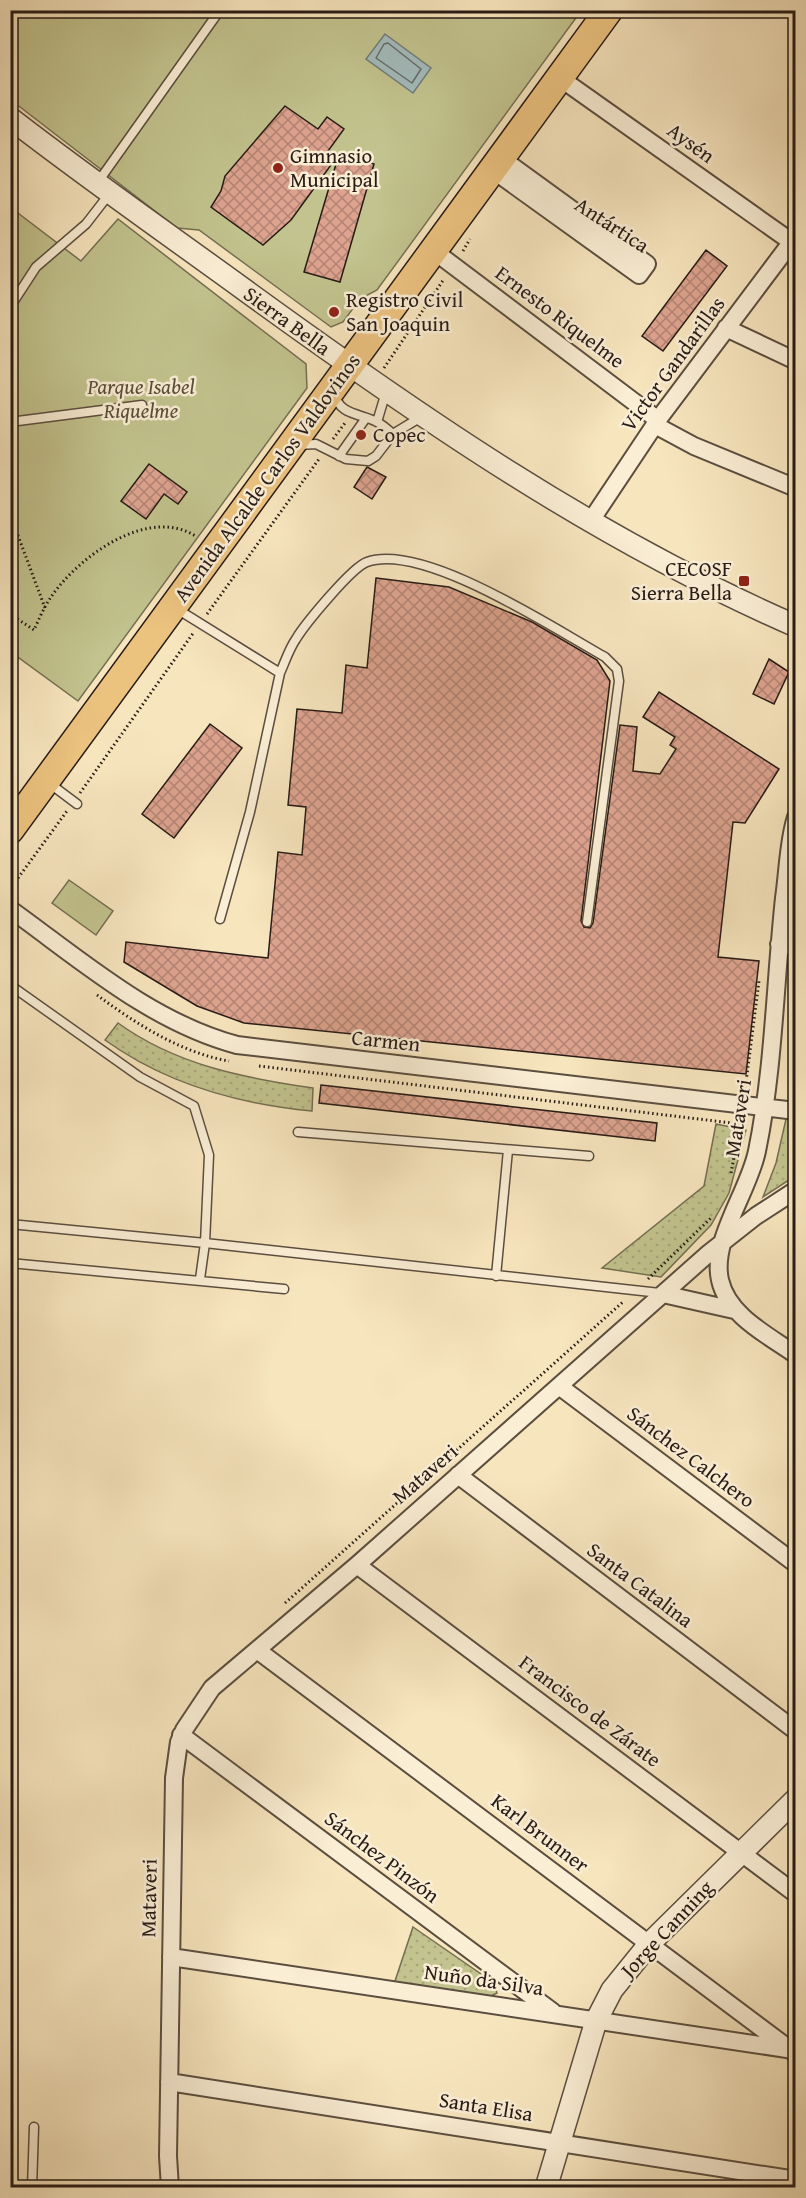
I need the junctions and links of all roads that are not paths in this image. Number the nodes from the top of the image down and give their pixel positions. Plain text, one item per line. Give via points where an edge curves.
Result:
1 (220, 10) edge
2 (609, 10) edge
3 (563, 73) junction
4 (10, 118) edge
5 (497, 164) junction
6 (104, 188) junction
7 (794, 240) edge
8 (434, 251) junction
9 (10, 307) edge
10 (729, 324) junction
11 (795, 350) edge
12 (795, 361) edge
13 (342, 376) junction
14 (386, 392) junction
15 (141, 405) dead end
16 (421, 417) junction
17 (366, 418) junction
18 (658, 421) junction
19 (10, 422) edge
20 (377, 422) junction
21 (393, 434) junction
22 (291, 446) junction
23 (339, 456) junction
24 (795, 478) edge
25 (795, 488) edge
26 (590, 522) junction
27 (174, 607) junction
28 (795, 626) edge
29 (280, 673) junction
30 (47, 781) junction
31 (77, 804) dead end
32 (791, 815) edge
33 (10, 830) edge
34 (10, 909) edge
35 (220, 919) dead end
36 (588, 922) dead end
37 (787, 945) edge
38 (10, 985) edge
39 (765, 1107) junction
40 (795, 1111) edge
41 (298, 1132) dead end
42 (508, 1150) junction
43 (590, 1156) dead end
44 (795, 1190) edge
45 (10, 1224) edge
46 (205, 1243) junction
47 (723, 1243) junction
48 (10, 1263) edge
49 (496, 1276) junction
50 (200, 1280) junction
51 (284, 1289) dead end
52 (663, 1294) junction
53 (735, 1310) junction
54 (795, 1355) edge
55 (559, 1386) junction
56 (458, 1475) junction
57 (795, 1564) edge
58 (357, 1565) junction
59 (257, 1650) junction
60 (795, 1731) edge
61 (181, 1735) junction
62 (795, 1799) edge
63 (741, 1853) junction
64 (795, 1894) edge
65 (650, 1943) junction
66 (171, 1957) junction
67 (556, 2014) junction
68 (596, 2021) junction
69 (793, 2051) edge
70 (169, 2082) junction
71 (34, 2127) dead end
72 (560, 2142) junction
73 (795, 2180) edge
74 (32, 2187) edge
75 (170, 2187) edge
76 (546, 2187) edge

1 - 6 lane
2 - 3 main road, Avenida Alcalde Carlos Valdovinos
3 - 5 main road, Avenida Alcalde Carlos Valdovinos
3 - 7 street, Aysén
4 - 6 street, Sierra Bella
5 - 5 street, Antártica via 639,275 646,264
5 - 8 main road, Avenida Alcalde Carlos Valdovinos
6 - 9 lane via 86,224 36,267
6 - 13 street, Sierra Bella
7 - 10 street, Victor Gandarillas
8 - 13 main road, Avenida Alcalde Carlos Valdovinos
8 - 18 street, Ernesto Riquelme
10 - 11 street
10 - 12 street
10 - 18 street, Victor Gandarillas
13 - 14 street, Sierra Bella
13 - 17 lane via 335,398 352,414
13 - 22 main road, Avenida Alcalde Carlos Valdovinos
14 - 16 street, Sierra Bella
14 - 20 lane
15 - 19 lane
16 - 21 lane
16 - 26 street, Sierra Bella
17 - 20 lane
17 - 23 lane
18 - 24 street
18 - 25 street via 694,446
18 - 26 street, Victor Gandarillas
20 - 21 lane
21 - 23 lane via 368,461
22 - 23 lane via 316,444
22 - 27 main road, Avenida Alcalde Carlos Valdovinos
26 - 28 street, Sierra Bella
27 - 29 lane
27 - 30 main road, Avenida Alcalde Carlos Valdovinos
29 - 35 lane via 250,812
29 - 36 lane via 296,639 353,571 367,562 405,559 458,576 605,657 617,669 619,681
30 - 31 lane
30 - 33 main road, Avenida Alcalde Carlos Valdovinos
32 - 37 street, Mataveri
34 - 39 street, Carmen via 151,1010 194,1032 230,1044
37 - 39 street, Mataveri
38 - 46 lane via 140,1077 194,1106 209,1155
39 - 40 street, Carmen
39 - 47 street, Mataveri via 754,1165
41 - 42 lane
42 - 43 lane
42 - 49 lane
44 - 47 street
45 - 46 lane
46 - 49 lane
46 - 50 lane
47 - 52 street, Mataveri
47 - 53 street via 718,1269 725,1296
48 - 50 lane
49 - 52 lane
50 - 51 lane
52 - 53 street
52 - 55 street, Mataveri
53 - 54 street
55 - 56 street, Mataveri
55 - 57 street, Sánchez Calchero
56 - 58 street, Mataveri
56 - 60 street, Santa Catalina
58 - 59 street, Mataveri
58 - 63 street, Francisco de Zárate
59 - 61 street, Mataveri via 213,1688
59 - 65 street, Karl Brunner
61 - 66 street, Mataveri via 174,1778
61 - 67 street, Sánchez Pinzón
62 - 63 street, Jorge Canning
63 - 64 street, Francisco de Zárate
63 - 65 street, Jorge Canning
65 - 68 street, Jorge Canning via 623,1974
65 - 69 street, Karl Brunner
66 - 67 street, Nuño da Silva
66 - 70 street, Mataveri
67 - 68 street, Nuño da Silva
68 - 69 street, Nuño da Silva
68 - 72 street, Jorge Canning
70 - 72 street, Santa Elisa
70 - 75 street, Mataveri
71 - 74 lane
72 - 73 street, Santa Elisa
72 - 76 street, Jorge Canning

